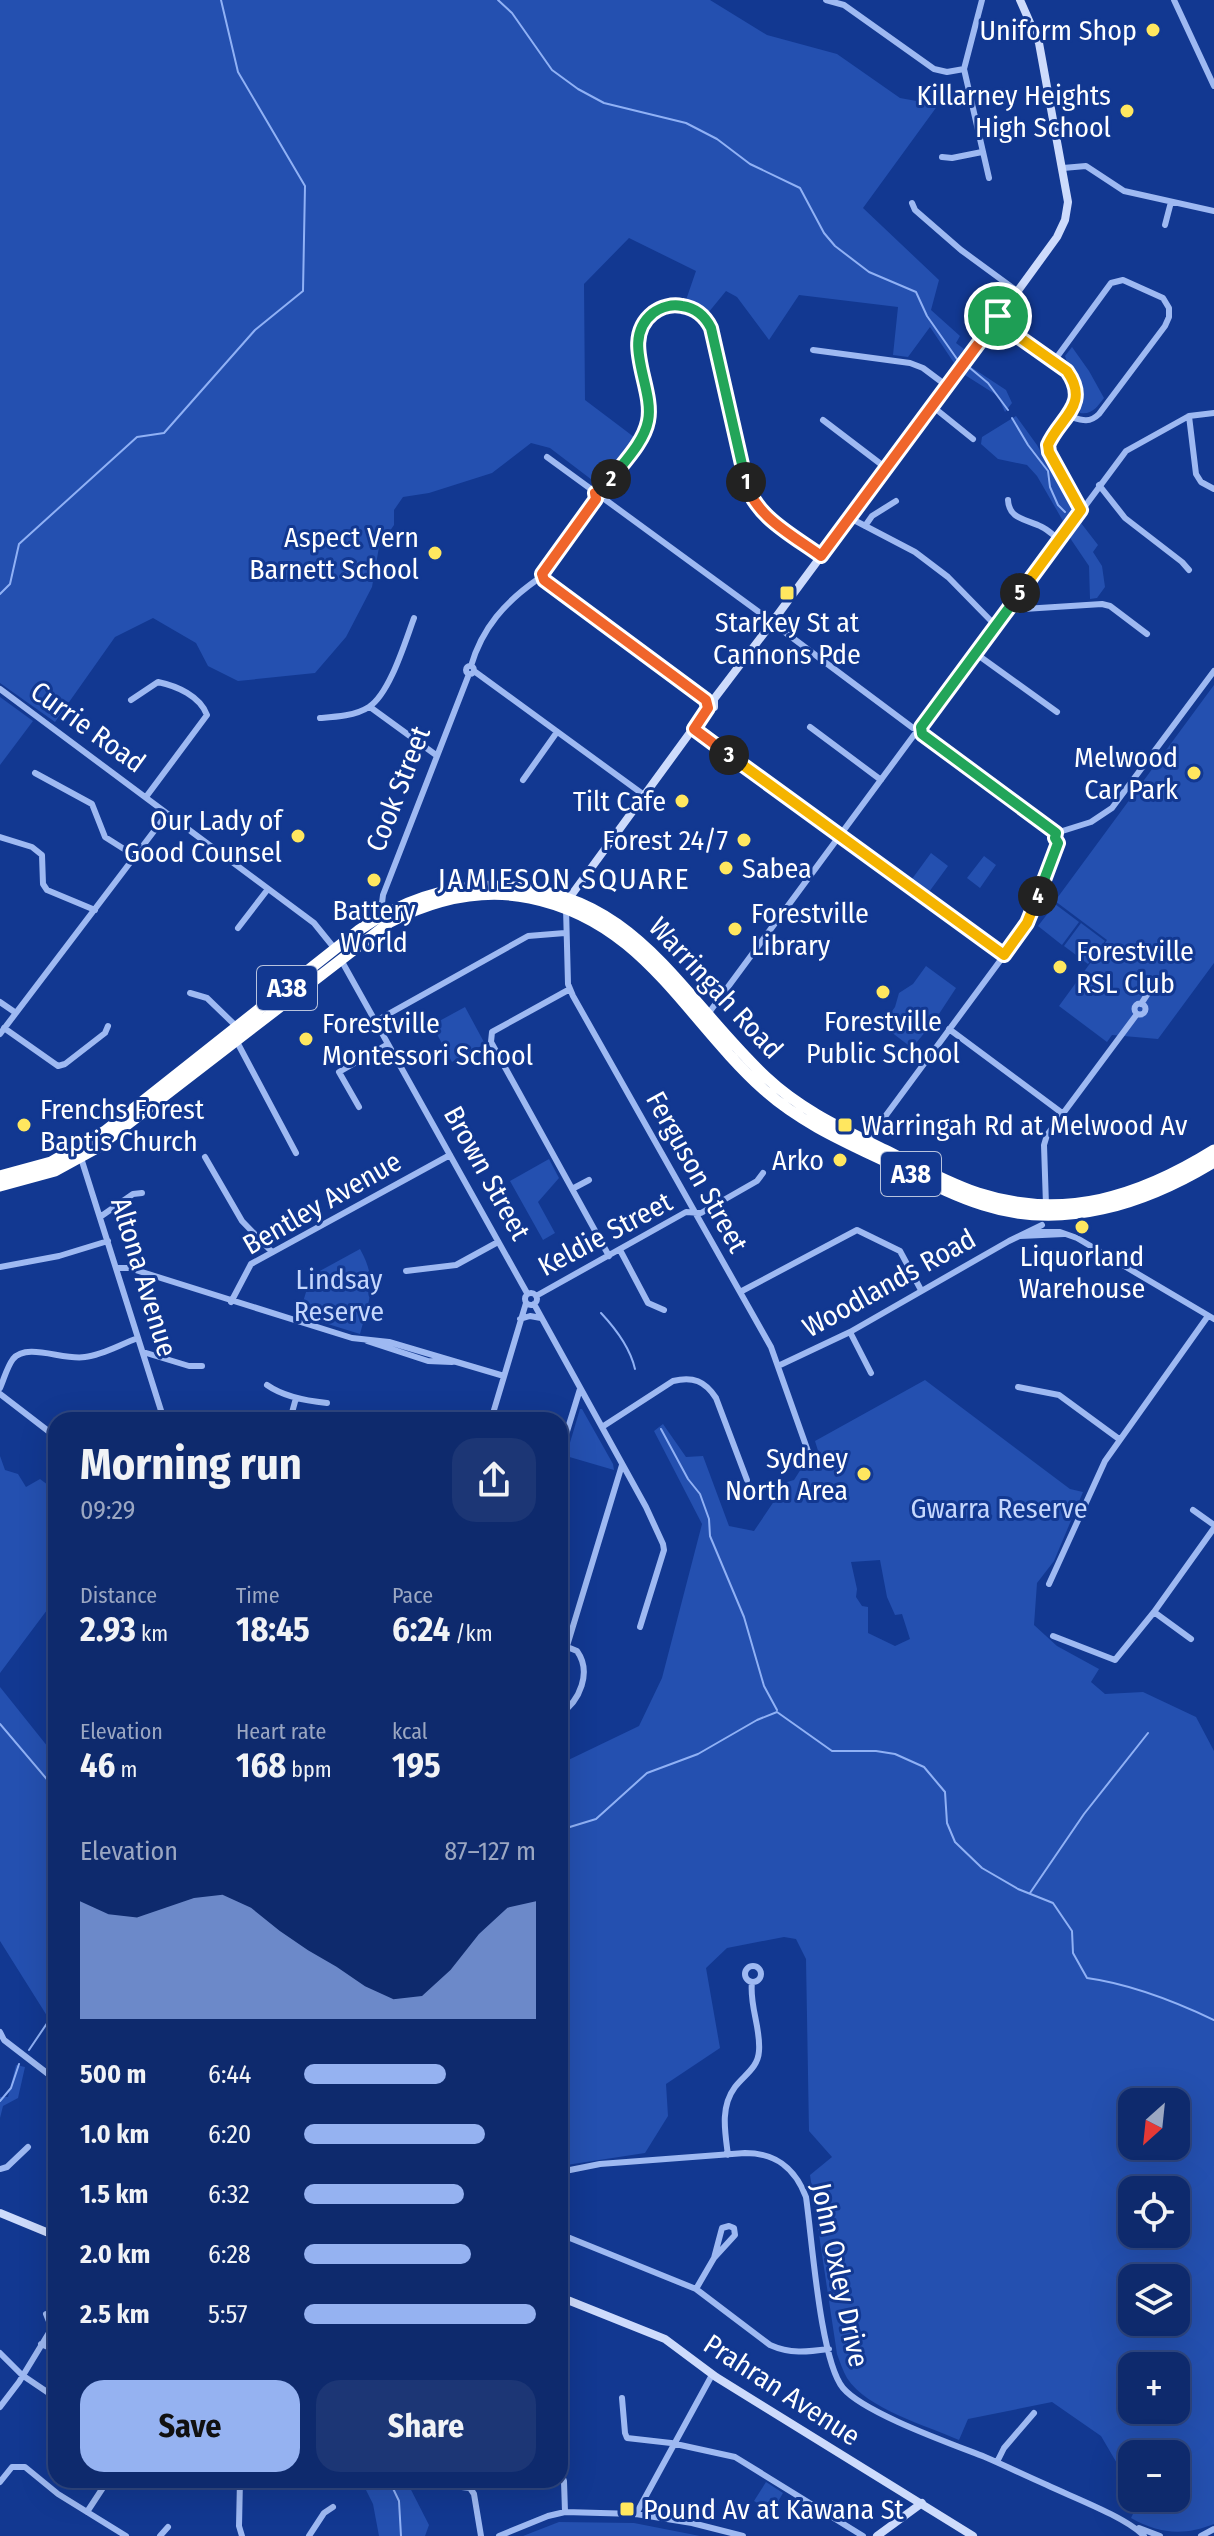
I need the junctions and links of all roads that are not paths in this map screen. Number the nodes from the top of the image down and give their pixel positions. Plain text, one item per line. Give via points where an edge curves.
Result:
1 (826, 0) edge
2 (982, 0) edge
3 (1020, 0) edge
4 (1174, 0) edge
5 (964, 69) junction
6 (1214, 86) edge
7 (982, 152) junction
8 (942, 157) dead end
9 (1063, 168) junction
10 (989, 178) dead end
11 (1171, 202) junction
12 (912, 203) dead end
13 (1214, 211) edge
14 (1165, 225) dead end
15 (1017, 291) junction
16 (997, 321) junction
17 (813, 350) dead end
18 (1054, 361) junction
19 (947, 386) junction
20 (932, 406) junction
21 (1213, 411) edge
22 (1068, 416) junction
23 (1189, 416) junction
24 (823, 420) dead end
25 (973, 439) dead end
26 (547, 457) dead end
27 (886, 468) junction
28 (1099, 485) junction
29 (1214, 489) edge
30 (599, 495) junction
31 (1008, 500) dead end
32 (896, 501) dead end
33 (1081, 510) junction
34 (850, 518) junction
35 (865, 526) junction
36 (1059, 539) junction
37 (821, 556) junction
38 (1189, 570) dead end
39 (541, 578) junction
40 (1007, 610) junction
41 (414, 618) dead end
42 (772, 623) junction
43 (996, 626) junction
44 (1147, 634) dead end
45 (975, 653) junction
46 (471, 670) junction
47 (1214, 671) edge
48 (0, 689) edge
49 (131, 700) dead end
50 (709, 702) junction
51 (370, 707) junction
52 (1057, 712) dead end
53 (320, 718) dead end
54 (810, 727) dead end
55 (694, 729) junction
56 (918, 731) junction
57 (557, 732) junction
58 (436, 755) junction
59 (35, 773) dead end
60 (523, 780) dead end
61 (881, 780) junction
62 (644, 795) junction
63 (146, 797) junction
64 (167, 814) junction
65 (840, 836) junction
66 (0, 837) edge
67 (1064, 838) junction
68 (135, 856) junction
69 (268, 889) junction
70 (568, 902) junction
71 (95, 910) junction
72 (388, 917) junction
73 (238, 928) dead end
74 (565, 933) junction
75 (338, 954) junction
76 (1004, 955) junction
77 (1154, 984) dead end
78 (570, 989) junction
79 (190, 993) dead end
80 (0, 1002) edge
81 (16, 1013) junction
82 (705, 1019) junction
83 (376, 1021) junction
84 (108, 1026) dead end
85 (949, 1029) junction
86 (2, 1031) edge
87 (237, 1034) junction
88 (388, 1044) junction
89 (359, 1107) dead end
90 (1062, 1113) junction
91 (867, 1141) junction
92 (1214, 1150) edge
93 (80, 1153) junction
94 (296, 1153) dead end
95 (450, 1155) junction
96 (205, 1157) dead end
97 (1214, 1162) edge
98 (763, 1173) dead end
99 (0, 1176) edge
100 (589, 1180) dead end
101 (0, 1186) edge
102 (572, 1189) junction
103 (142, 1193) dead end
104 (694, 1213) junction
105 (100, 1217) junction
106 (1044, 1222) junction
107 (1053, 1231) junction
108 (1065, 1234) junction
109 (108, 1241) junction
110 (498, 1242) junction
111 (620, 1250) junction
112 (272, 1252) junction
113 (609, 1256) junction
114 (0, 1267) edge
115 (116, 1268) junction
116 (406, 1271) dead end
117 (921, 1290) junction
118 (740, 1292) junction
119 (527, 1293) junction
120 (536, 1296) junction
121 (231, 1302) junction
122 (530, 1304) junction
123 (664, 1310) dead end
124 (541, 1318) junction
125 (1211, 1318) edge
126 (520, 1319) junction
127 (850, 1332) junction
128 (138, 1338) junction
129 (143, 1352) junction
130 (202, 1366) dead end
131 (778, 1366) junction
132 (871, 1373) dead end
133 (504, 1376) junction
134 (267, 1385) dead end
135 (1018, 1387) dead end
136 (580, 1388) junction
137 (0, 1391) edge
138 (296, 1398) junction
139 (327, 1403) dead end
140 (162, 1412) edge
141 (292, 1412) edge
142 (493, 1412) edge
143 (602, 1427) junction
144 (568, 1428) edge
145 (48, 1430) edge
146 (1119, 1439) junction
147 (810, 1457) dead end
148 (622, 1464) junction
149 (747, 1480) dead end
150 (1193, 1510) dead end
151 (1214, 1527) edge
152 (1049, 1584) dead end
153 (1154, 1612) junction
154 (640, 1627) dead end
155 (568, 1630) edge
156 (1053, 1636) dead end
157 (1191, 1639) dead end
158 (568, 1647) edge
159 (568, 1709) edge
160 (752, 1982) dead end
161 (0, 2032) edge
162 (48, 2074) edge
163 (28, 2147) dead end
164 (728, 2155) junction
165 (0, 2169) edge
166 (568, 2170) edge
167 (3, 2214) edge
168 (0, 2225) edge
169 (48, 2233) edge
170 (568, 2237) edge
171 (714, 2258) junction
172 (696, 2289) junction
173 (568, 2300) edge
174 (46, 2314) dead end
175 (48, 2319) edge
176 (48, 2334) edge
177 (41, 2344) junction
178 (48, 2347) edge
179 (829, 2349) junction
180 (0, 2353) edge
181 (22, 2375) junction
182 (712, 2375) junction
183 (48, 2393) edge
184 (622, 2398) dead end
185 (0, 2407) edge
186 (1034, 2413) dead end
187 (674, 2444) junction
188 (997, 2462) junction
189 (0, 2482) edge
190 (48, 2486) edge
191 (51, 2488) edge
192 (103, 2488) edge
193 (240, 2488) edge
194 (470, 2488) edge
195 (564, 2488) edge
196 (922, 2503) junction
197 (333, 2507) dead end
198 (87, 2512) junction
199 (565, 2512) junction
200 (636, 2514) junction
201 (1132, 2526) junction
202 (168, 2527) dead end
203 (1214, 2529) edge
204 (126, 2536) edge
205 (160, 2536) edge
206 (242, 2536) edge
207 (309, 2536) edge
208 (481, 2536) edge
209 (499, 2536) edge
210 (743, 2536) edge
211 (863, 2536) edge
212 (877, 2536) edge
213 (973, 2536) edge
214 (1144, 2536) edge
215 (1160, 2536) edge
216 (1201, 2536) edge

1 - 5 street via 844,5 934,69
2 - 5 street
3 - 9 street via 1039,43
4 - 6 street
5 - 7 street
7 - 8 street
7 - 10 street
9 - 11 street via 1086,166 1124,191
9 - 15 street via 1065,220
11 - 13 street
11 - 14 street
12 - 15 street via 961,250
15 - 16 street
16 - 18 street
16 - 19 street
17 - 19 street via 910,363
18 - 22 street via 1075,382 1075,403
18 - 22 street via 1111,283 1123,280 1163,298 1169,308 1165,326 1099,414 1084,421
19 - 20 street
20 - 25 street
20 - 27 street
21 - 23 street
22 - 33 street via 1051,438 1049,452
23 - 28 street via 1126,451
23 - 29 street via 1196,474
24 - 27 street
26 - 30 street
27 - 34 street
28 - 33 street
28 - 38 street via 1125,518
30 - 37 street, Cook Street via 649,420 638,345 641,329 658,310 686,307 704,317 714,335 751,498
30 - 39 street, Cook Street
30 - 42 street
31 - 36 street via 1016,517
32 - 35 street
33 - 36 street
34 - 35 street
34 - 37 street
35 - 43 street via 915,552 948,577
36 - 40 street
37 - 42 street
39 - 46 street, Cook Street via 486,627
39 - 50 street
40 - 43 street
40 - 44 street via 1102,604
41 - 51 street via 391,678
42 - 50 street
42 - 56 street
43 - 45 street
45 - 52 street
45 - 56 street
46 - 57 street
46 - 58 street, Cook Street
47 - 67 street via 1112,808
48 - 63 street, Currie Road
49 - 63 street via 158,682 194,698 207,715
50 - 55 street
51 - 53 street
51 - 58 street
54 - 61 street
55 - 62 street
55 - 65 street
56 - 61 street
56 - 67 street via 1056,833 1055,838
57 - 60 street
57 - 62 street
58 - 72 street, Cook Street via 383,895
59 - 68 street via 92,804 105,837
61 - 65 street
62 - 70 street
63 - 64 street, Currie Road
64 - 68 street
64 - 69 street, Currie Road
65 - 76 street
65 - 82 street
66 - 71 street via 42,855 47,890
67 - 76 street via 1027,923
68 - 71 street
69 - 73 street
69 - 75 street, Currie Road via 319,928
70 - 72 highway, Warringah Road / A38 via 473,895
70 - 74 street, Ferguson Street
70 - 82 highway, Warringah Road / A38 via 632,947
71 - 81 street
72 - 75 highway, Warringah Road / A38
74 - 78 street, Ferguson Street
74 - 83 street via 528,936
75 - 83 street, Brown Street
75 - 87 highway, Warringah Road / A38
76 - 85 street
77 - 90 street
78 - 102 street via 492,1032 491,1042
78 - 104 street, Ferguson Street
79 - 87 street via 207,998
80 - 81 street
81 - 86 street
82 - 91 highway, Warringah Road / A38 via 792,1098
82 - 106 highway, Warringah Road / A38 via 763,1089 828,1134 969,1200
83 - 88 street, Brown Street
84 - 86 street via 58,1066
85 - 90 street
85 - 91 street
87 - 93 highway, Warringah Road / A38
87 - 94 street
88 - 89 street via 339,1072
88 - 95 street, Brown Street
90 - 106 street via 1045,1140
91 - 106 highway, Warringah Road / A38 via 975,1192 1010,1201
92 - 106 highway, Warringah Road / A38 via 1169,1177
93 - 99 highway, Warringah Road / A38
93 - 101 highway, Warringah Road / A38 via 44,1175
93 - 105 street, Altona Avenue
95 - 110 street, Brown Street
95 - 112 street, Bentley Avenue
96 - 112 street via 242,1221
97 - 106 highway, Warringah Road / A38 via 1171,1187 1117,1207
98 - 104 street, Keldie Street
100 - 102 street
102 - 113 street
103 - 105 street
104 - 111 street, Keldie Street via 686,1212
104 - 118 street, Ferguson Street
105 - 109 street, Altona Avenue
106 - 107 street
106 - 107 street, Woodlands Road
106 - 108 street
106 - 117 street, Woodlands Road
107 - 108 street, Woodlands Road
108 - 125 street, Woodlands Road
109 - 114 street
109 - 115 street, Altona Avenue
110 - 116 street via 456,1265
110 - 119 street, Brown Street
111 - 113 street, Keldie Street
111 - 123 street via 648,1303
112 - 121 street, Bentley Avenue via 251,1264
113 - 120 street, Keldie Street
115 - 121 street
115 - 128 street, Altona Avenue
117 - 118 street via 900,1251 857,1230
117 - 127 street, Woodlands Road
118 - 131 street, Ferguson Street
119 - 120 street
119 - 122 street via 524,1299
120 - 122 street
121 - 133 street via 428,1361 457,1362
122 - 124 street
122 - 126 street, Keldie Street
124 - 126 street
124 - 136 street
125 - 146 street
126 - 133 street, Keldie Street
127 - 131 street, Woodlands Road
127 - 132 street
128 - 129 street, Altona Avenue
128 - 137 street via 87,1357 20,1353
129 - 130 street
129 - 140 street, Altona Avenue
131 - 147 street, Ferguson Street
133 - 142 street, Keldie Street
134 - 138 street
135 - 146 street via 1059,1395
136 - 143 street
136 - 144 street
137 - 145 street
138 - 139 street
138 - 141 street
143 - 148 street
143 - 149 street via 673,1381 697,1380 716,1398
146 - 152 street
148 - 154 street via 664,1550
148 - 155 street
150 - 151 street
151 - 153 street
153 - 156 street via 1115,1660
153 - 157 street
158 - 159 street via 577,1651 585,1668
160 - 164 street via 759,2051 752,2071 726,2105
161 - 162 street
163 - 165 street
164 - 166 street, John Oxley Drive
164 - 179 street, John Oxley Drive via 761,2153 786,2165 801,2183
167 - 168 street
167 - 169 street
170 - 172 street
171 - 171 street via 722,2228 731,2227 735,2235
171 - 172 street
172 - 179 street via 770,2345 805,2353
173 - 182 street, Prahran Avenue via 665,2339
174 - 175 street
176 - 177 street
177 - 178 street
177 - 181 street
179 - 188 street, John Oxley Drive via 835,2373 852,2396
180 - 181 street
181 - 183 street
181 - 185 street
182 - 187 street
182 - 196 street, Prahran Avenue
184 - 187 street via 627,2438
186 - 188 street
187 - 200 street
187 - 211 street via 735,2457
188 - 201 street, John Oxley Drive
189 - 190 street via 12,2467 25,2467
191 - 198 street
192 - 198 street
193 - 206 street
194 - 208 street
195 - 199 street
196 - 212 street
196 - 213 street, Prahran Avenue
197 - 207 street
198 - 204 street
199 - 200 street
199 - 209 street
200 - 210 street
201 - 214 street, John Oxley Drive
201 - 215 street
202 - 205 street
203 - 216 street

